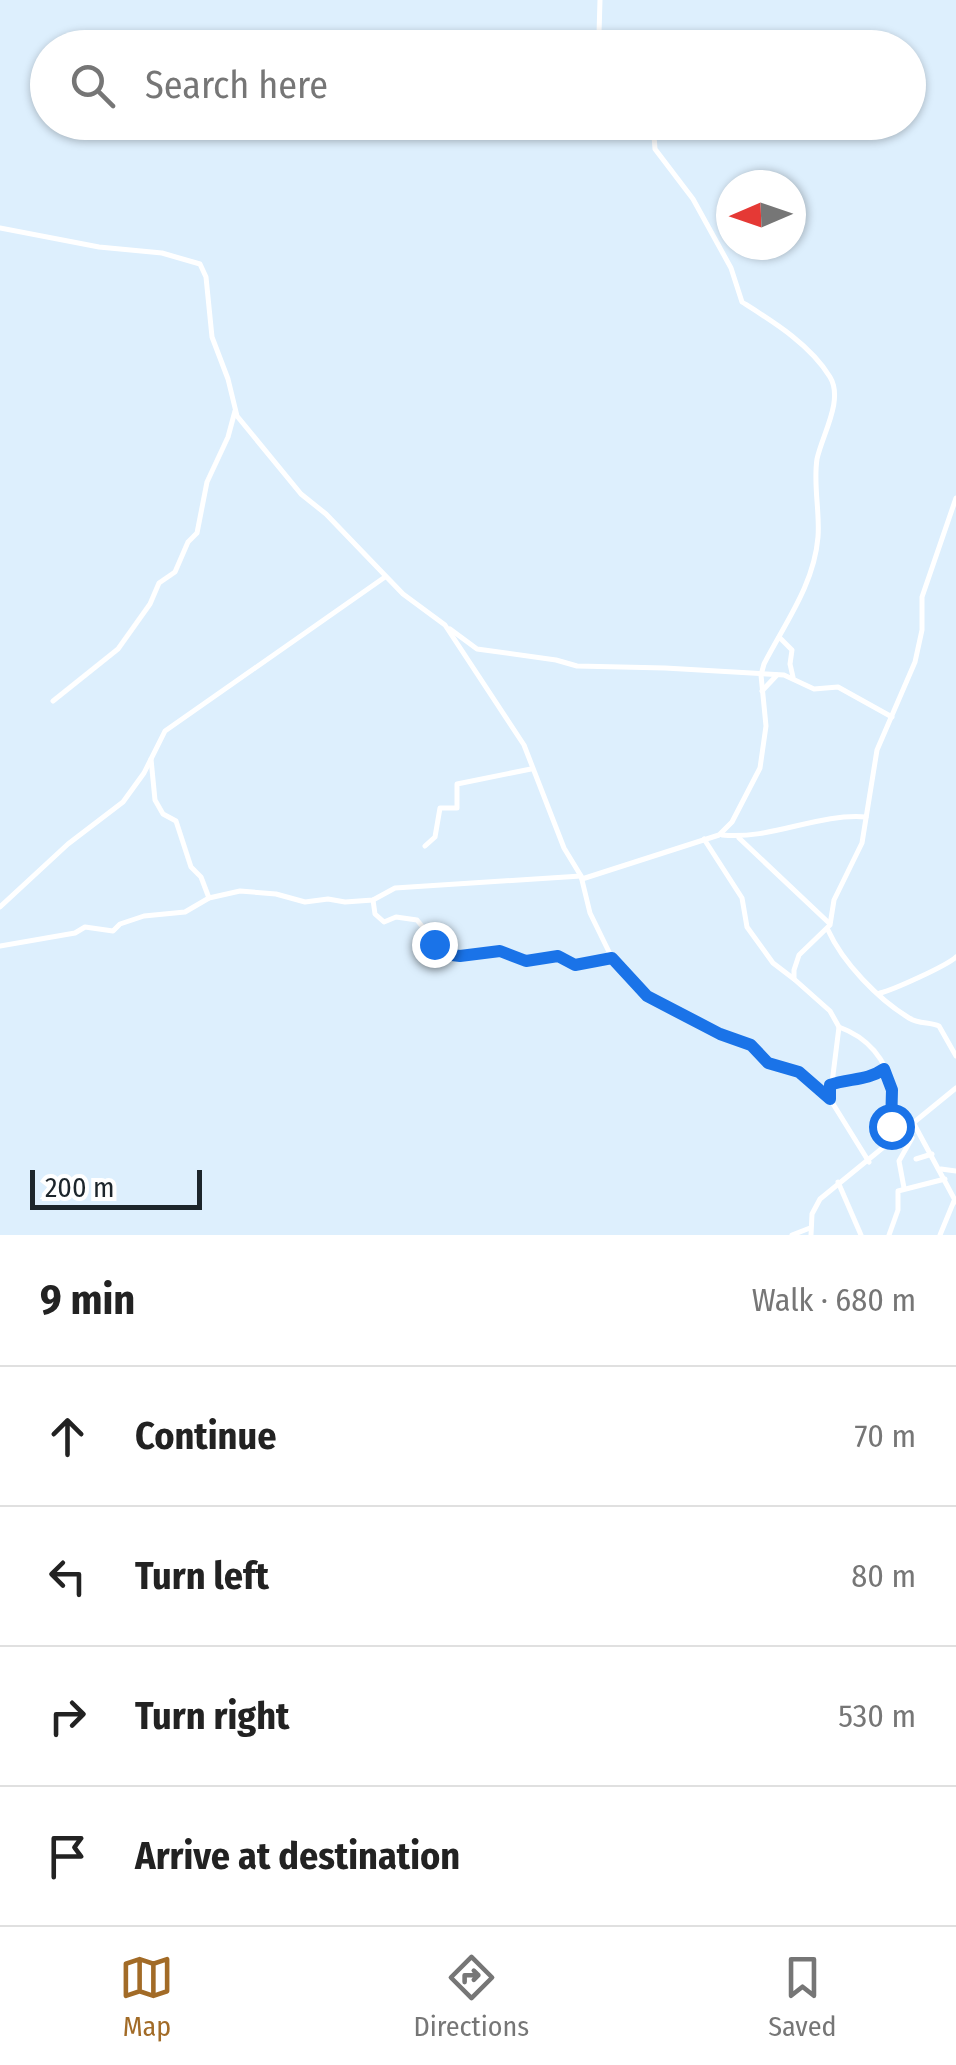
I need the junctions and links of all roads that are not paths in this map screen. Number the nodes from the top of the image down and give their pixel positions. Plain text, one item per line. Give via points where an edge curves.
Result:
1 (600, 0) edge
2 (599, 30) edge
3 (655, 140) edge
4 (0, 228) edge
5 (235, 411) junction
6 (956, 498) edge
7 (385, 576) junction
8 (445, 625) junction
9 (779, 636) junction
10 (761, 675) junction
11 (777, 675) junction
12 (793, 677) junction
13 (762, 691) junction
14 (53, 701) dead end
15 (892, 716) junction
16 (151, 756) junction
17 (533, 769) junction
18 (866, 816) junction
19 (719, 835) junction
20 (736, 836) junction
21 (704, 839) junction
22 (425, 846) dead end
23 (582, 877) junction
24 (209, 898) junction
25 (373, 900) junction
26 (0, 906) edge
27 (829, 927) junction
28 (0, 946) edge
29 (956, 957) edge
30 (612, 958) junction
31 (794, 980) junction
32 (880, 993) junction
33 (838, 1027) junction
34 (956, 1056) edge
35 (884, 1069) junction
36 (830, 1085) junction
37 (956, 1088) edge
38 (830, 1099) junction
39 (914, 1124) junction
40 (898, 1135) junction
41 (912, 1138) junction
42 (922, 1138) junction
43 (932, 1154) junction
44 (916, 1159) dead end
45 (869, 1162) junction
46 (941, 1170) junction
47 (956, 1171) edge
48 (944, 1179) junction
49 (838, 1182) junction
50 (904, 1188) junction
51 (955, 1201) edge
52 (810, 1232) edge
53 (792, 1235) edge
54 (861, 1235) edge
55 (889, 1235) edge
56 (940, 1235) edge

1 - 2 street
3 - 9 street via 731,268 742,302 795,340 832,384 816,470 816,551
4 - 5 street via 197,262 206,277 212,337
5 - 7 street via 301,494
5 - 14 street via 207,482 196,533 174,572 159,583 118,650
6 - 15 street via 922,597 915,662
7 - 8 street
7 - 16 street via 176,722
8 - 10 street via 478,649 577,666
8 - 17 street via 513,726
9 - 10 street
9 - 12 street via 792,650
10 - 11 street
10 - 13 street
11 - 12 street
11 - 13 street
12 - 15 street via 814,689 850,692
13 - 19 street via 760,768
15 - 18 street via 877,750
16 - 24 street via 155,800 176,821
16 - 26 street via 118,807
17 - 22 street via 458,784 457,808 440,808 435,837
17 - 23 street
18 - 20 street
18 - 27 street via 862,844 838,888
19 - 20 street
19 - 21 street
20 - 27 street
21 - 23 street
21 - 31 street via 742,898 747,928
23 - 25 street via 394,888
23 - 30 street via 590,913
24 - 25 street via 252,891 305,902
24 - 28 street via 190,910 144,916 113,931 85,927
25 - 30 street via 384,922 417,920 444,954 500,951 526,961 558,956 575,965
27 - 31 street via 800,955
27 - 32 street via 840,953
29 - 32 street
30 - 38 street via 647,996 751,1045 768,1063 799,1072
31 - 33 street via 830,1011
32 - 34 street via 912,1020 937,1024
33 - 35 street via 870,1042
33 - 36 street
35 - 36 street
35 - 40 street via 892,1090 891,1128
36 - 38 street
37 - 39 street
38 - 45 street
39 - 40 street
39 - 42 street
40 - 41 street
40 - 45 street
41 - 42 street
41 - 50 street via 899,1161
42 - 43 street
43 - 44 street
43 - 46 street
45 - 49 street
46 - 47 street
46 - 48 street
48 - 50 street
48 - 51 street
49 - 52 street via 816,1205
49 - 54 street
50 - 55 street via 896,1194
51 - 56 street
52 - 53 street

